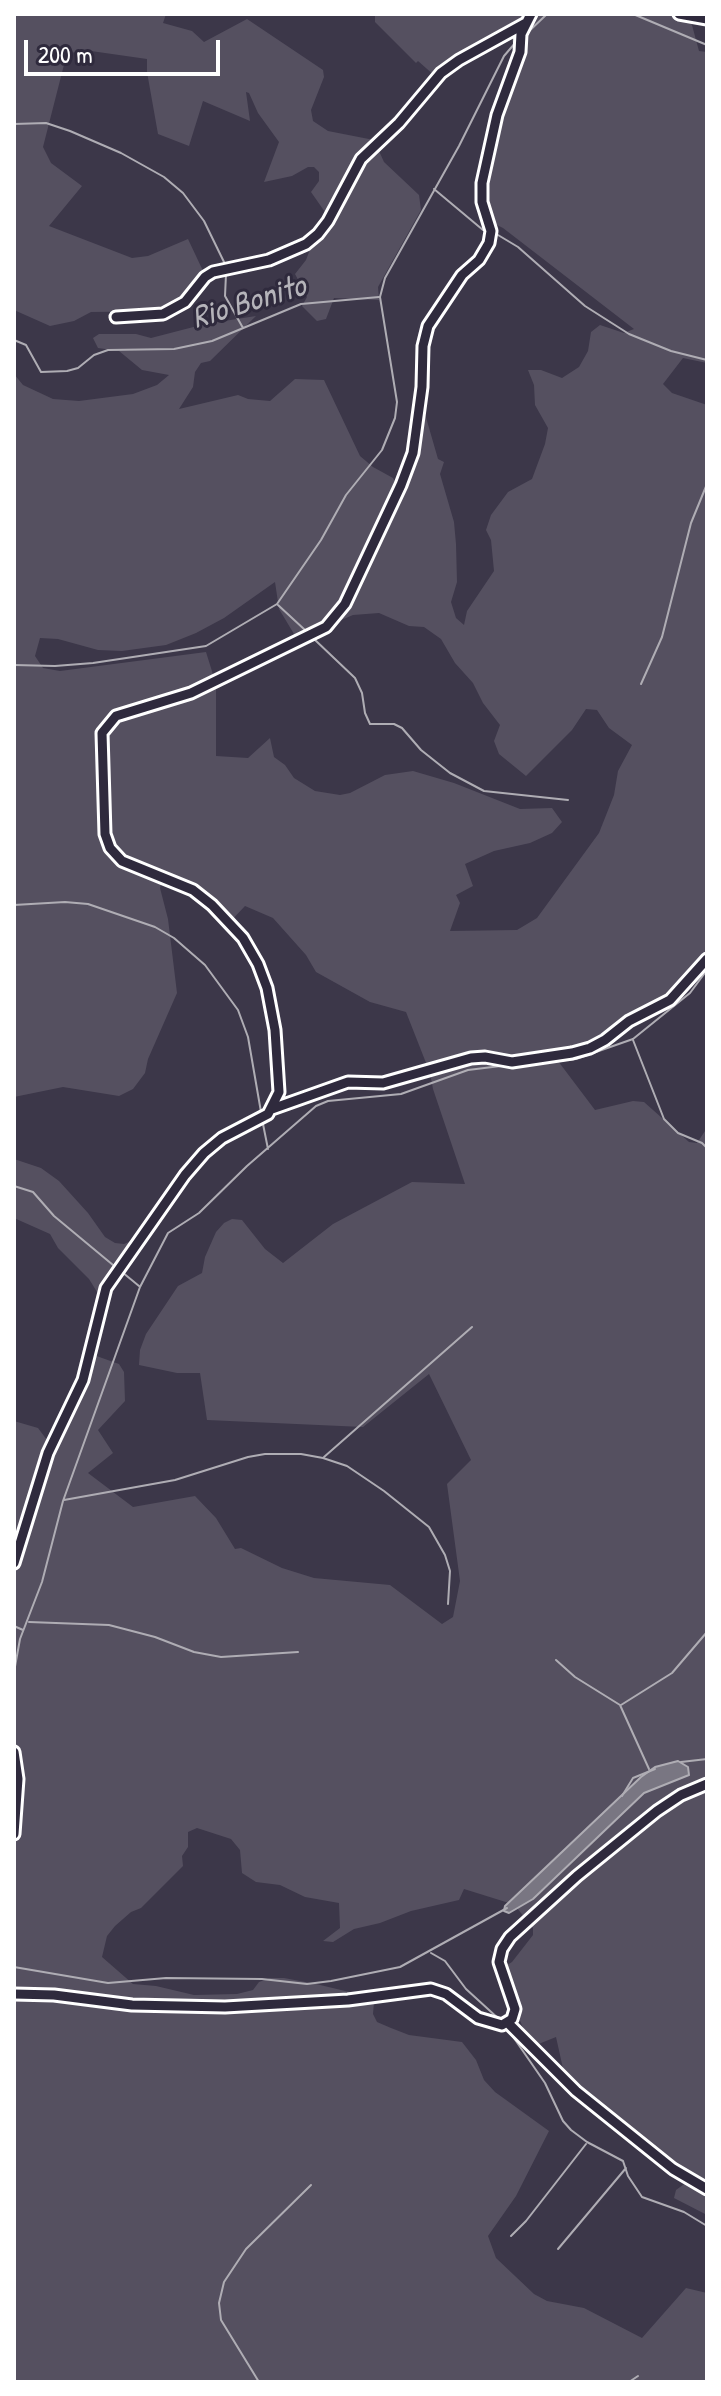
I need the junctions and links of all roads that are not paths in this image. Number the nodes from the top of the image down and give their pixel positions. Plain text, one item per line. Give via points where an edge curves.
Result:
1 (679, 14) edge
2 (528, 19) edge
3 (707, 19) edge
4 (116, 317) dead end
5 (707, 959) edge
6 (272, 1109) junction
7 (14, 1563) edge
8 (14, 1752) edge
9 (707, 1784) edge
10 (14, 1834) edge
11 (14, 1994) edge
12 (508, 2023) junction
13 (707, 2189) edge

1 - 3 street
2 - 4 street via 441,73 361,159 328,221 306,244 269,260 213,272 185,302 163,314
2 - 6 street via 482,183 489,243 428,326 413,453 345,604 326,627 191,693 116,716 102,733 105,834 110,848 122,861 203,898 243,938 258,964 275,1030 279,1085
5 - 6 street via 670,1000 590,1048 512,1062 463,1059 383,1083 348,1082
6 - 7 street via 204,1153 106,1288 83,1380 48,1453
8 - 10 street
9 - 12 street via 657,1811 510,1937 499,1962 515,2009
11 - 12 street via 225,2007 431,1989 486,2022
12 - 13 street via 576,2091 673,2169

